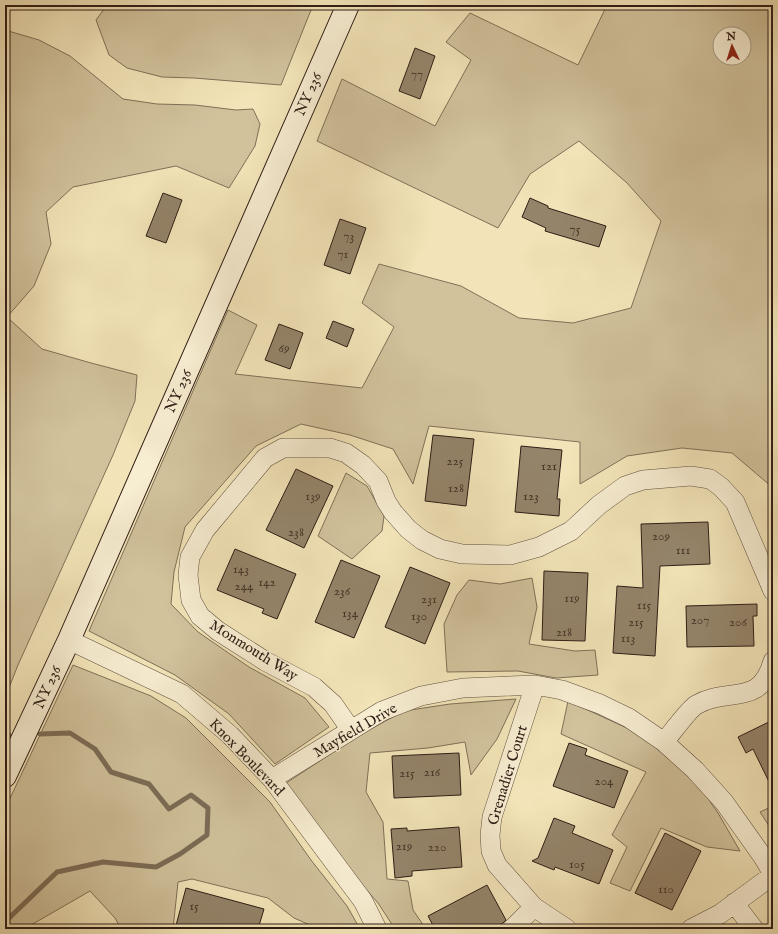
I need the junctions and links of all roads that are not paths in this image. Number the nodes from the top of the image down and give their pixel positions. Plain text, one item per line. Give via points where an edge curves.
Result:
1 (348, 5) edge
2 (773, 591) edge
3 (69, 640) junction
4 (773, 661) edge
5 (535, 685) junction
6 (351, 730) junction
7 (664, 742) junction
8 (5, 776) edge
9 (272, 779) junction
10 (773, 874) edge
11 (734, 903) junction
12 (534, 907) junction
13 (377, 929) edge
14 (512, 929) edge
15 (568, 929) edge
16 (691, 929) edge
17 (754, 929) edge

1 - 3 main road, NY 236 / NY 236
2 - 6 street, Monmouth Way via 735,502 710,479 691,476 644,480 624,486 599,505 571,532 539,547 510,555 462,554 440,549 408,529 386,501 378,481 364,465 346,453 330,448 283,448 265,458 205,530 190,557 188,575 191,600 200,616 218,631 265,661 314,687 332,704
3 - 8 main road, NY 236 / NY 236
3 - 9 street, Knox Boulevard via 182,694 230,735
4 - 7 street via 768,677 758,688 746,694 708,699 694,706
5 - 6 street, Mayfield Drive via 463,688 421,696 382,711
5 - 7 street, Mayfield Drive via 562,690 600,704 629,718
5 - 12 street, Grenadier Court via 492,817 490,835 491,851 497,865
6 - 9 street, Mayfield Drive
7 - 10 street, Mayfield Drive via 695,770 724,802
9 - 13 street, Knox Boulevard via 363,901
10 - 11 street
11 - 16 street via 720,914
11 - 17 street
12 - 14 street
12 - 15 street, Grenadier Court

